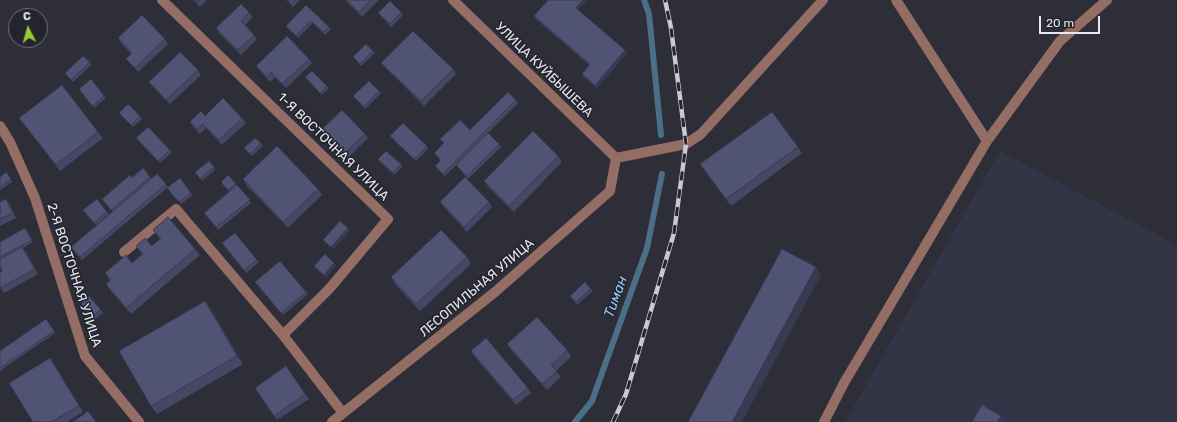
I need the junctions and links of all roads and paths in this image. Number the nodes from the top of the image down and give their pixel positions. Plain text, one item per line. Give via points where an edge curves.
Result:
1 (162, 0) edge
2 (453, 0) edge
3 (823, 0) edge
4 (896, 0) edge
5 (1106, 0) edge
6 (0, 126) edge
7 (987, 141) junction
8 (616, 158) junction
9 (124, 252) dead end
10 (283, 335) junction
11 (343, 413) junction
12 (138, 422) edge
13 (332, 422) edge
14 (824, 422) edge

1 - 10 street, 1-Я ВОСТОЧНАЯ УЛИЦА via 388,219 330,288
2 - 8 street, УЛИЦА КУЙБЫШЕВА
3 - 8 street via 701,134 686,144
4 - 7 street
5 - 7 street via 1060,41
6 - 12 street, 2-Я ВОСТОЧНАЯ УЛИЦА via 35,198 85,356
7 - 14 street via 844,383
8 - 11 street, ЛЕСОПИЛЬНАЯ УЛИЦА via 610,191 495,292
9 - 10 street via 176,209
10 - 11 street
11 - 13 street, ЛЕСОПИЛЬНАЯ УЛИЦА

